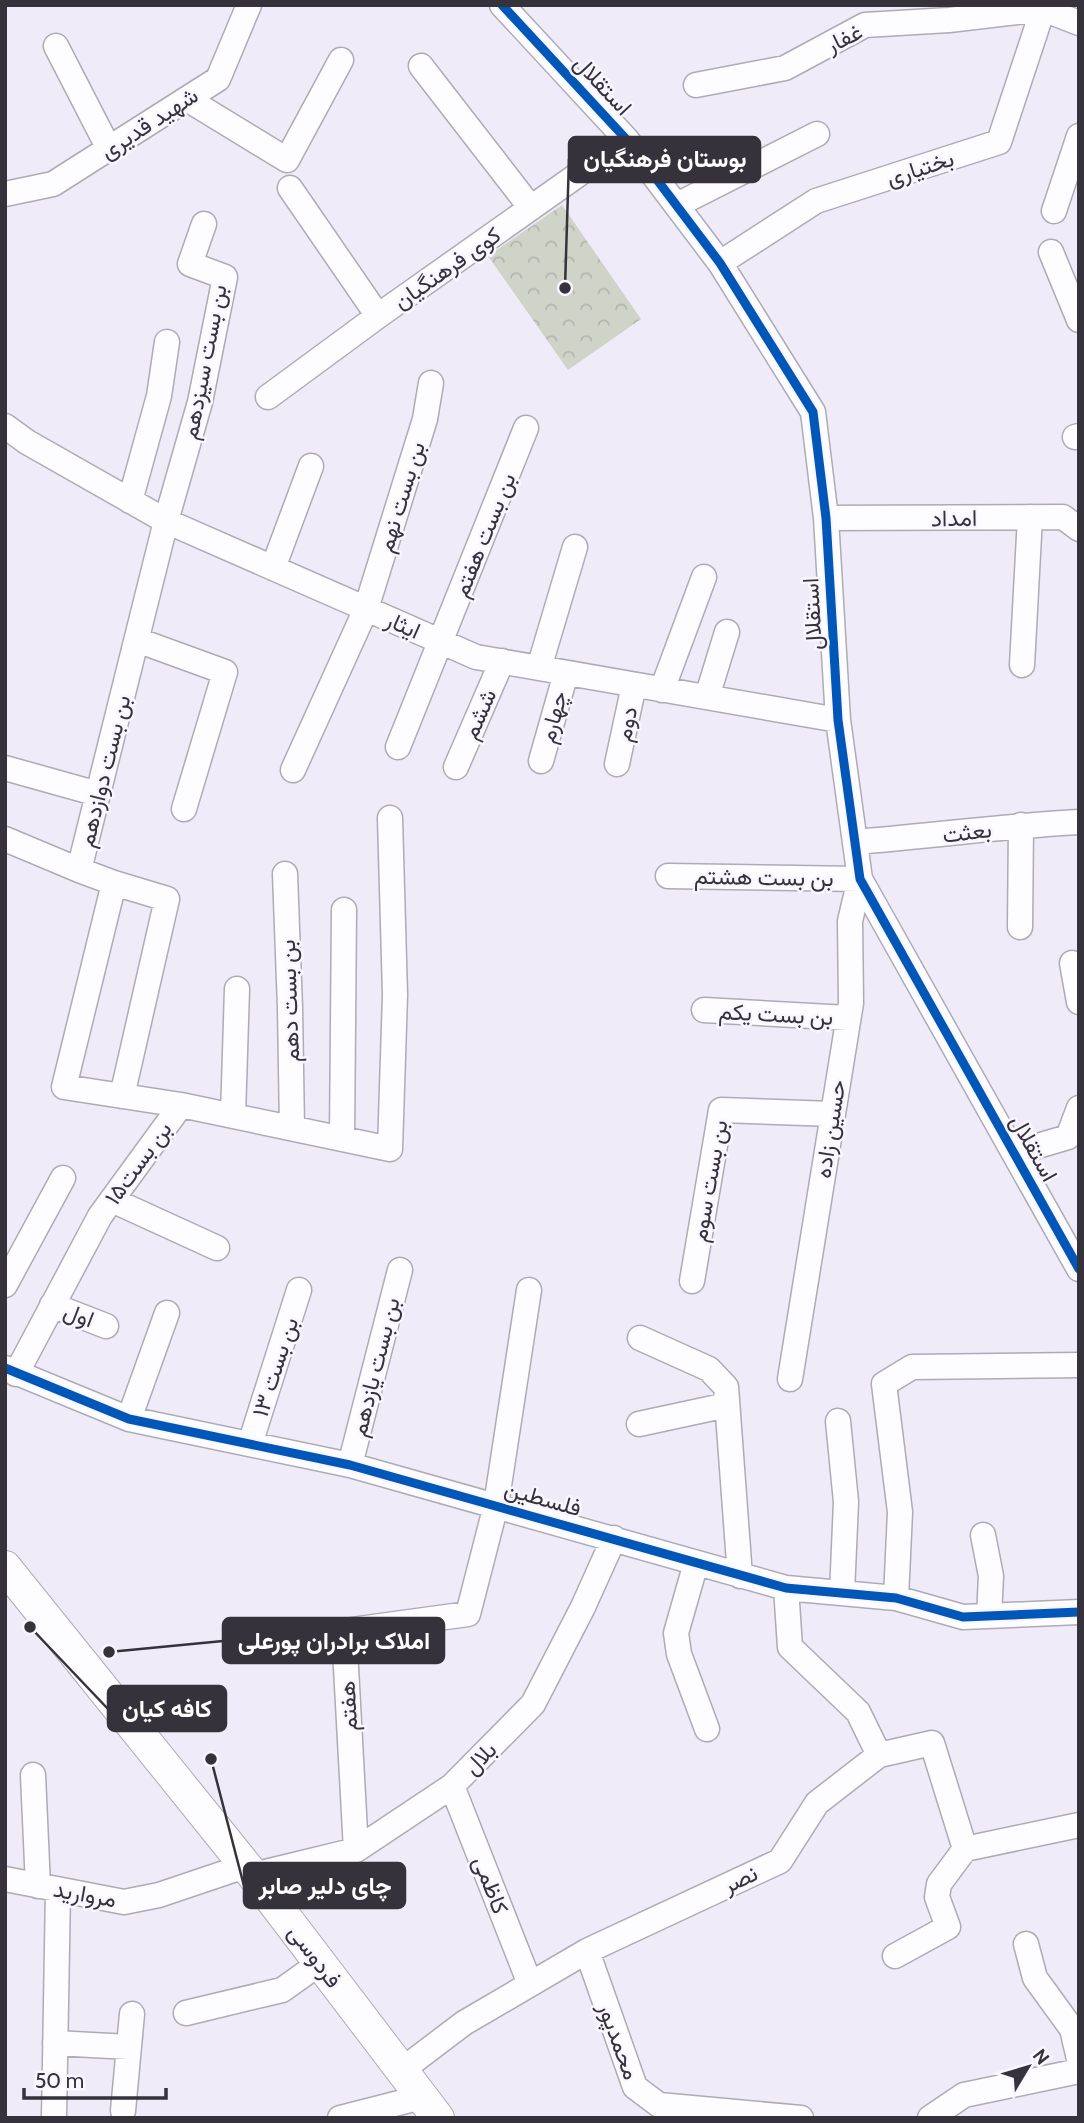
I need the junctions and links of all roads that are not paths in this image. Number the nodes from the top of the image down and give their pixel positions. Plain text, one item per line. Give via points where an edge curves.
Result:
1 (249, 5) edge
2 (502, 5) edge
3 (1008, 9) edge
4 (1043, 9) junction
5 (949, 13) edge
6 (864, 15) edge
7 (1079, 23) edge
8 (56, 46) dead end
9 (341, 61) dead end
10 (421, 66) dead end
11 (696, 85) dead end
12 (187, 99) junction
13 (817, 134) dead end
14 (1079, 136) edge
15 (627, 140) junction
16 (109, 149) junction
17 (290, 188) dead end
18 (5, 194) edge
19 (677, 205) junction
20 (531, 208) junction
21 (1055, 211) dead end
22 (204, 224) dead end
23 (1051, 252) dead end
24 (720, 263) junction
25 (378, 316) junction
26 (1079, 320) edge
27 (167, 342) dead end
28 (431, 383) dead end
29 (268, 397) dead end
30 (5, 426) edge
31 (526, 428) dead end
32 (311, 466) dead end
33 (130, 501) junction
34 (1030, 517) junction
35 (826, 518) junction
36 (166, 521) junction
37 (1079, 529) edge
38 (575, 547) dead end
39 (273, 568) junction
40 (704, 577) dead end
41 (366, 609) junction
42 (727, 632) dead end
43 (136, 640) junction
44 (441, 642) junction
45 (502, 662) junction
46 (1022, 665) dead end
47 (539, 668) junction
48 (566, 673) junction
49 (634, 685) junction
50 (662, 690) junction
51 (707, 697) junction
52 (838, 720) junction
53 (398, 747) dead end
54 (541, 761) dead end
55 (617, 764) dead end
56 (456, 766) dead end
57 (5, 768) edge
58 (293, 770) dead end
59 (98, 794) junction
60 (184, 809) dead end
61 (390, 818) dead end
62 (1079, 822) edge
63 (1021, 825) junction
64 (5, 839) edge
65 (855, 842) junction
66 (79, 870) junction
67 (285, 874) dead end
68 (668, 876) dead end
69 (860, 878) junction
70 (114, 883) junction
71 (344, 910) dead end
72 (1020, 927) dead end
73 (1072, 963) dead end
74 (237, 989) dead end
75 (1079, 1002) edge
76 (704, 1010) dead end
77 (848, 1018) junction
78 (122, 1096) junction
79 (181, 1105) junction
80 (1079, 1108) edge
81 (833, 1114) junction
82 (233, 1116) junction
83 (292, 1128) junction
84 (342, 1139) junction
85 (1014, 1153) junction
86 (63, 1178) dead end
87 (112, 1200) junction
88 (217, 1248) dead end
89 (1079, 1269) edge
90 (400, 1270) dead end
91 (692, 1281) dead end
92 (5, 1285) edge
93 (299, 1290) dead end
94 (529, 1290) dead end
95 (52, 1305) junction
96 (167, 1313) dead end
97 (106, 1326) dead end
98 (640, 1338) dead end
99 (1079, 1365) edge
100 (10, 1371) edge
101 (790, 1379) dead end
102 (727, 1405) junction
103 (129, 1419) junction
104 (838, 1421) dead end
105 (639, 1424) dead end
106 (250, 1444) junction
107 (350, 1465) junction
108 (496, 1505) junction
109 (983, 1535) dead end
110 (614, 1538) junction
111 (696, 1563) junction
112 (5, 1567) edge
113 (740, 1576) junction
114 (786, 1588) junction
115 (842, 1593) junction
116 (896, 1598) junction
117 (1079, 1612) edge
118 (989, 1616) junction
119 (706, 1730) dead end
120 (879, 1755) junction
121 (33, 1775) dead end
122 (452, 1786) junction
123 (1079, 1825) edge
124 (965, 1849) junction
125 (356, 1850) junction
126 (249, 1870) junction
127 (5, 1879) edge
128 (48, 1888) junction
129 (1027, 1944) dead end
130 (587, 1951) junction
131 (895, 1956) dead end
132 (320, 1963) junction
133 (530, 1984) junction
134 (186, 2013) dead end
135 (132, 2014) dead end
136 (55, 2043) junction
137 (129, 2047) junction
138 (1079, 2059) edge
139 (402, 2070) junction
140 (1079, 2071) edge
141 (430, 2108) edge
142 (123, 2111) dead end
143 (730, 2115) edge
144 (54, 2118) edge
145 (340, 2118) edge
146 (801, 2118) edge
147 (930, 2118) edge

1 - 12 street, شهید قدیری via 218,79
2 - 15 street, استقلال
3 - 4 street, غفار
3 - 5 street, غفار
4 - 7 street, غفار
4 - 24 street, بختیاری via 999,142 816,201
5 - 6 street, غفار
6 - 11 street, غفار via 785,68
8 - 16 street
9 - 12 street via 287,160
10 - 20 street
12 - 16 street, شهید قدیری
13 - 19 street
14 - 21 street
15 - 19 street, استقلال
15 - 20 street, کوی فرهنگیان
16 - 18 street, شهید قدیری via 53,184
17 - 25 street
19 - 24 street, استقلال
20 - 25 street, کوی فرهنگیان
22 - 36 street, بن بست سیزدهم via 190,264 225,277 200,402
23 - 26 street
24 - 35 street, استقلال via 813,412
25 - 29 street, کوی فرهنگیان
27 - 33 street via 159,396
28 - 41 street, بن بست نهم via 425,419
30 - 33 street, ایثار
31 - 44 street, بن بست هفتم
32 - 39 street
33 - 36 street, ایثار
34 - 35 street, امداد
34 - 37 street, امداد via 1063,517
34 - 46 street
35 - 52 street, استقلال
36 - 39 street, ایثار
36 - 43 street, بن بست دوازدهم
38 - 47 street
39 - 41 street, ایثار
40 - 50 street
41 - 44 street, ایثار
41 - 58 street
42 - 51 street
43 - 59 street, بن بست دوازدهم
43 - 60 street via 225,672
44 - 45 street, ایثار
44 - 53 street
45 - 47 street, ایثار
45 - 56 street, ششم
47 - 48 street, ایثار
48 - 49 street, ایثار
48 - 54 street, چهارم
49 - 50 street, ایثار
49 - 55 street, دوم
50 - 51 street, ایثار
51 - 52 street, ایثار
52 - 65 street, استقلال
57 - 59 street
59 - 66 street, بن بست دوازدهم
61 - 84 street, بن بست۱۵ via 395,995 390,1149
62 - 63 street, بعثت
63 - 65 street, بعثت
63 - 72 street
64 - 66 street
65 - 69 street, استقلال
66 - 70 street, بن بست دوازدهم
67 - 83 street, بن بست دهم
68 - 69 street, بن بست هشتم
69 - 77 street, حسین زاده via 850,922
69 - 85 street, استقلال
70 - 78 street, بن بست دوازدهم via 167,899
70 - 78 street via 64,1087
71 - 84 street
73 - 75 street
74 - 82 street
76 - 77 street, بن بست یکم
77 - 81 street, حسین زاده
78 - 79 street
79 - 82 street, بن بست۱۵
79 - 87 street, بن بست۱۵
80 - 85 street via 1068,1137
81 - 91 street, بن بست سوم via 721,1110
81 - 101 street, حسین زاده
82 - 83 street, بن بست۱۵
83 - 84 street, بن بست۱۵
85 - 89 street, استقلال
86 - 92 street
87 - 88 street
87 - 95 street, بن بست۱۵
90 - 107 street, بن بست یازدهم
93 - 106 street, بن بست ۱۳
94 - 108 street
95 - 97 street, اول
95 - 100 street, بن بست۱۵
96 - 103 street
98 - 102 street via 709,1369 726,1387
99 - 116 street via 912,1367 884,1384 900,1512
100 - 103 street, فلسطین
102 - 105 street
102 - 113 street
103 - 106 street, فلسطین
104 - 115 street via 845,1502
106 - 107 street, فلسطین
107 - 108 street, فلسطین
108 - 110 street, فلسطین
108 - 125 street, هفتم via 468,1614 344,1631
109 - 118 street via 991,1576
110 - 111 street, فلسطین
110 - 122 street, بلال via 533,1704
111 - 113 street, فلسطین
111 - 119 street via 676,1633
112 - 126 main road, فردوسی
113 - 114 street, فلسطین
114 - 115 street, فلسطین
114 - 120 street via 790,1647 858,1712
115 - 116 street, فلسطین
116 - 118 street, فلسطین via 963,1617
117 - 118 street, فلسطین
120 - 124 street via 932,1743
120 - 130 street, نصر via 817,1803 779,1861
121 - 128 street
122 - 125 street, بلال
122 - 133 street, کاظمی
123 - 124 street
124 - 131 street via 939,1884 937,1897 948,1927
125 - 126 street, بلال
126 - 128 street, مروارید via 124,1902
126 - 132 main road, فردوسی
127 - 128 street, مروارید
128 - 136 street
129 - 138 street via 1035,1978 1072,2029
130 - 133 street, نصر
130 - 143 street, محمدپور via 635,2087 659,2105
132 - 134 street via 282,1990
132 - 139 main road, فردوسی
133 - 139 street, نصر via 464,2023
135 - 137 street
136 - 137 street
136 - 144 street
137 - 142 street
139 - 141 main road, فردوسی
140 - 147 street via 964,2095
141 - 145 street
143 - 146 street, محمدپور

